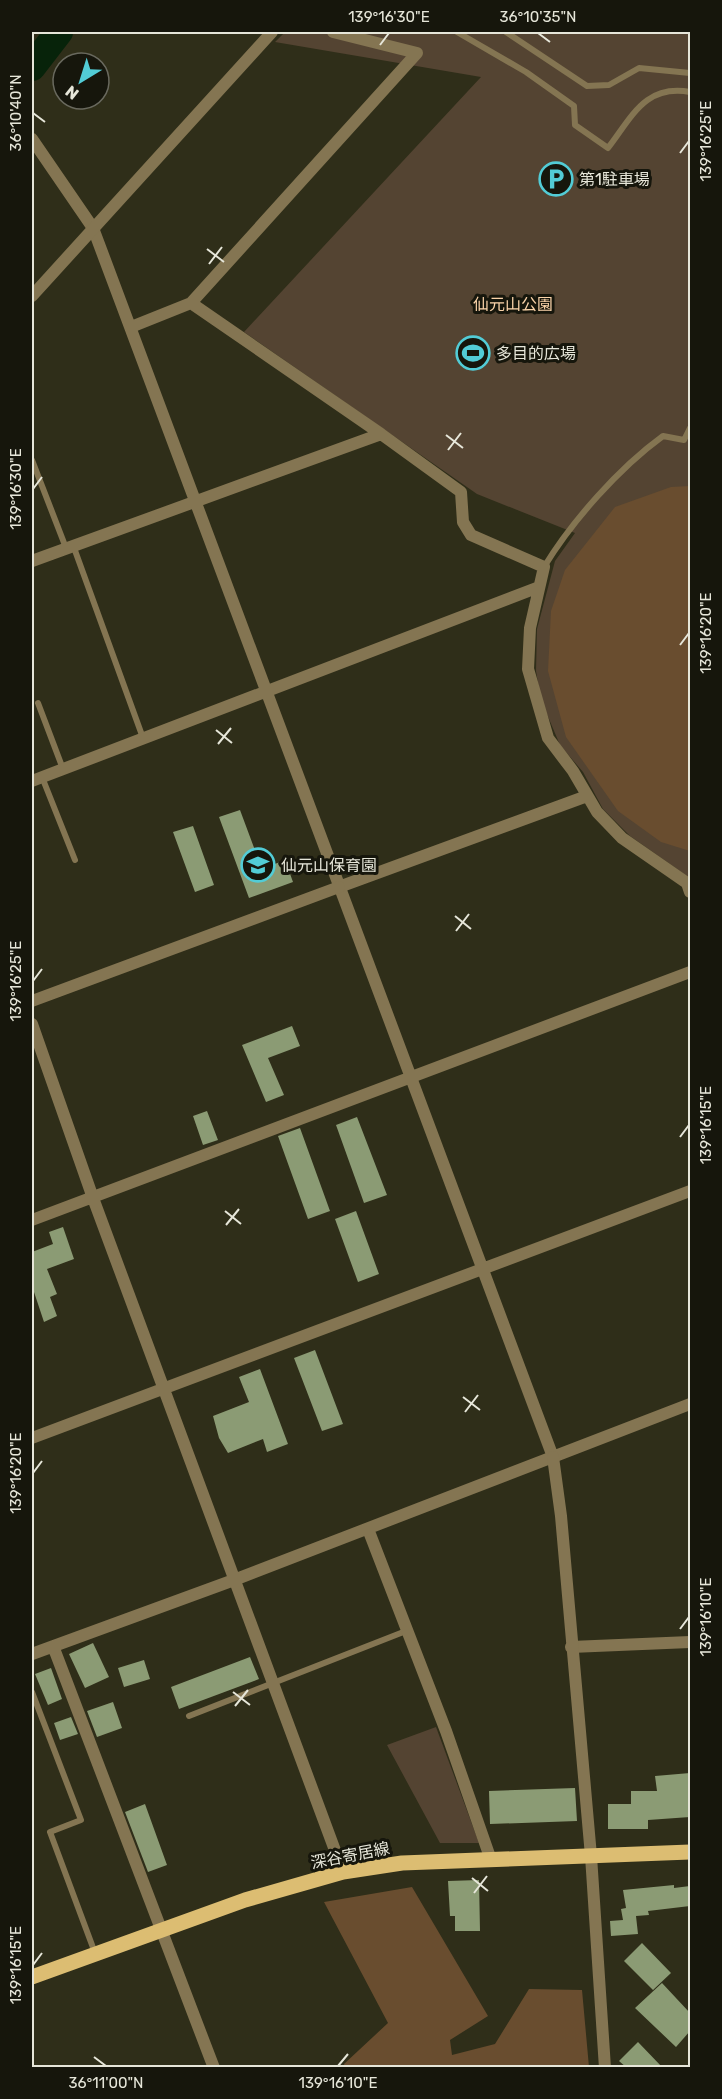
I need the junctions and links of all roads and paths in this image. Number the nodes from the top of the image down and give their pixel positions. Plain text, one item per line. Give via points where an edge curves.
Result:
1 (272, 32) edge
2 (333, 32) edge
3 (457, 32) edge
4 (506, 32) edge
5 (690, 72) edge
6 (690, 92) edge
7 (32, 139) edge
8 (93, 228) junction
9 (32, 296) edge
10 (191, 303) junction
11 (131, 327) junction
12 (690, 428) edge
13 (381, 434) junction
14 (32, 460) edge
15 (197, 501) junction
16 (69, 547) junction
17 (32, 561) edge
18 (544, 567) junction
19 (539, 587) junction
20 (267, 690) junction
21 (38, 703) dead end
22 (143, 738) junction
23 (63, 769) junction
24 (37, 779) edge
25 (587, 796) junction
26 (75, 860) dead end
27 (339, 887) junction
28 (690, 892) edge
29 (690, 972) edge
30 (32, 1001) edge
31 (32, 1024) edge
32 (412, 1078) junction
33 (690, 1191) edge
34 (93, 1198) junction
35 (32, 1220) edge
36 (482, 1268) junction
37 (165, 1389) junction
38 (690, 1404) edge
39 (32, 1438) edge
40 (553, 1457) junction
41 (368, 1528) junction
42 (234, 1580) junction
43 (406, 1631) junction
44 (690, 1642) edge
45 (53, 1646) junction
46 (571, 1647) junction
47 (32, 1654) edge
48 (273, 1683) junction
49 (32, 1692) edge
50 (189, 1716) dead end
51 (690, 1852) edge
52 (591, 1856) junction
53 (491, 1860) junction
54 (343, 1872) junction
55 (161, 1932) junction
56 (95, 1953) junction
57 (32, 1977) edge
58 (214, 2067) edge
59 (605, 2067) edge

1 - 8 street
2 - 10 street via 417,53
3 - 6 lane via 526,72 574,106 575,125 608,148 647,98 673,89
4 - 5 lane via 587,86 609,85 639,68
7 - 8 street
8 - 9 street
8 - 11 street
10 - 11 street
10 - 13 street
11 - 15 street
12 - 18 lane via 684,440 663,436 636,455
13 - 15 street
13 - 18 street via 461,492 463,522 471,535
14 - 16 lane
15 - 16 street
15 - 20 street
16 - 17 street
16 - 22 lane
18 - 19 street
19 - 20 street
19 - 25 street via 530,628 528,669 548,738
20 - 22 street
20 - 27 street
21 - 23 lane
22 - 23 street
23 - 24 street
24 - 26 lane
25 - 27 street
25 - 28 street via 622,838 687,883
27 - 30 street
27 - 32 street
29 - 32 street
31 - 34 street
32 - 34 street
32 - 36 street
33 - 36 street
34 - 35 street
34 - 37 street
36 - 37 street
36 - 40 street
37 - 39 street
37 - 42 street
38 - 40 street
40 - 41 street
40 - 46 street
41 - 42 street
41 - 43 street
42 - 45 street
42 - 48 street
43 - 48 lane
43 - 53 street
44 - 46 street
45 - 47 street
45 - 55 street
46 - 52 street
48 - 50 lane
48 - 54 street
49 - 56 lane via 81,1820 50,1832
51 - 52 main road, 深谷寄居線
52 - 53 main road, 深谷寄居線
52 - 59 street
53 - 54 main road, 深谷寄居線 via 402,1863
54 - 55 main road, 深谷寄居線 via 245,1900
55 - 56 main road, 深谷寄居線
55 - 58 street
56 - 57 main road, 深谷寄居線

